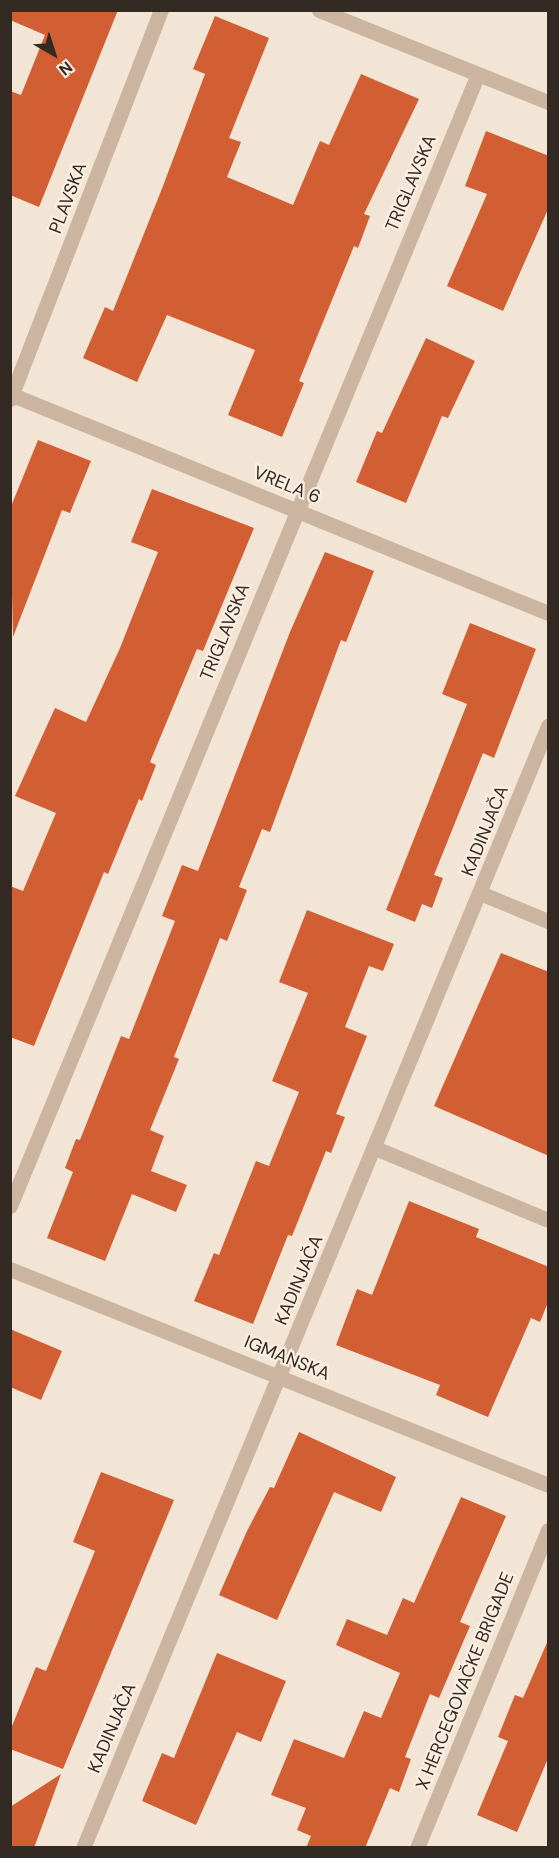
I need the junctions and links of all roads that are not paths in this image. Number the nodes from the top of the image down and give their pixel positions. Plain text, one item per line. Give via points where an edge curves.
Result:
1 (161, 10) edge
2 (319, 10) edge
3 (478, 74) junction
4 (549, 102) edge
5 (11, 396) edge
6 (296, 510) junction
7 (549, 613) edge
8 (549, 726) edge
9 (480, 892) junction
10 (549, 921) edge
11 (375, 1148) junction
12 (10, 1206) edge
13 (549, 1220) edge
14 (10, 1269) edge
15 (280, 1376) junction
16 (549, 1485) edge
17 (549, 1530) edge
18 (83, 1848) edge
19 (417, 1848) edge

1 - 5 street, PLAVSKA
2 - 3 street
3 - 4 street
3 - 6 street, TRIGLAVSKA
5 - 6 street, VRELA 6
6 - 7 street, VRELA 6
6 - 12 street, TRIGLAVSKA
8 - 9 street, KADINJAČA
9 - 10 street
9 - 11 street, KADINJAČA
11 - 13 street
11 - 15 street, KADINJAČA
14 - 15 street, IGMANSKA
15 - 16 street, IGMANSKA
15 - 18 street, KADINJAČA
17 - 19 street, X HERCEGOVAČKE BRIGADE

